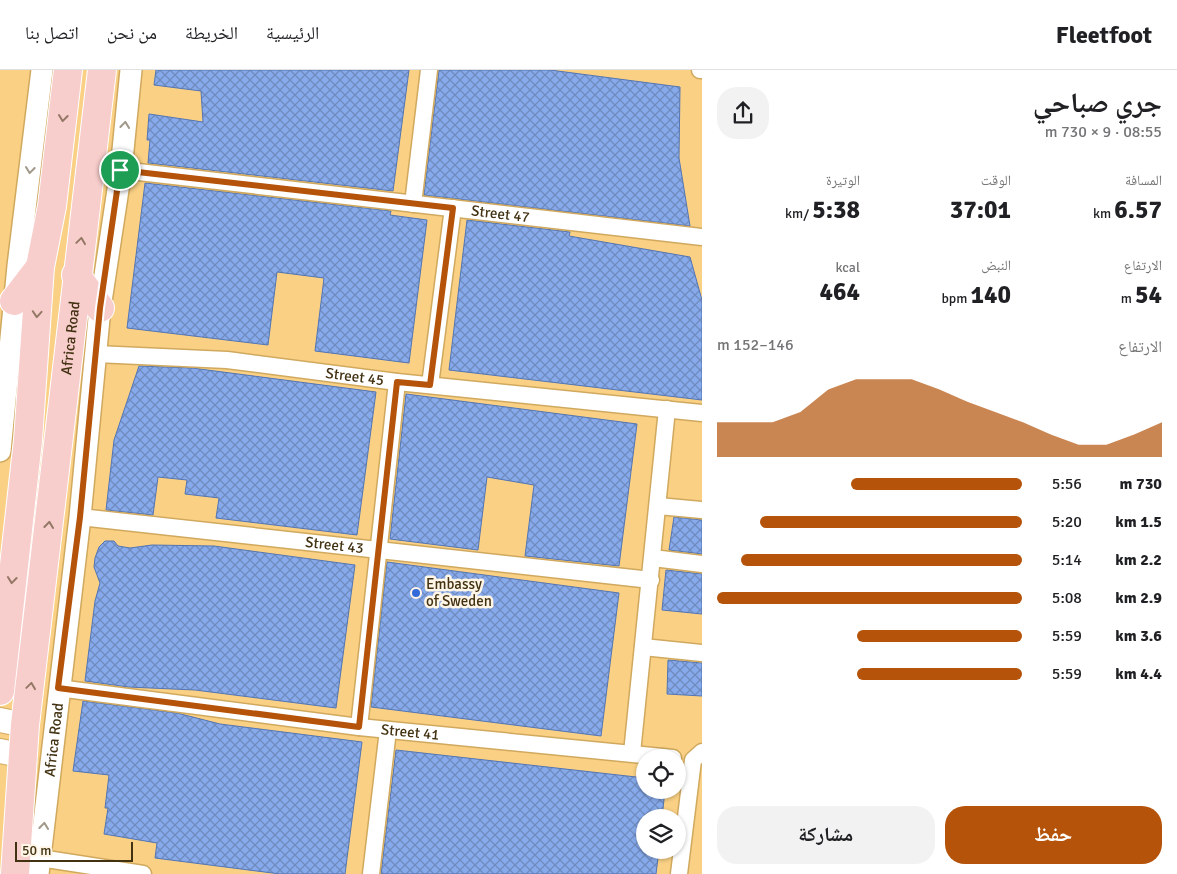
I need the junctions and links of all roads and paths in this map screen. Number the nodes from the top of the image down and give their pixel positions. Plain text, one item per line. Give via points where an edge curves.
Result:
1 (42, 70) edge
2 (68, 70) edge
3 (102, 70) edge
4 (131, 70) edge
5 (429, 70) edge
6 (120, 170) junction
7 (413, 204) junction
8 (453, 208) junction
9 (702, 237) edge
10 (40, 267) junction
11 (76, 276) junction
12 (14, 301) junction
13 (100, 308) junction
14 (96, 354) junction
15 (397, 382) junction
16 (430, 385) junction
17 (667, 409) junction
18 (702, 413) edge
19 (0, 451) edge
20 (658, 506) junction
21 (702, 510) edge
22 (80, 517) junction
23 (377, 550) junction
24 (653, 558) junction
25 (702, 564) edge
26 (651, 580) junction
27 (644, 647) junction
28 (702, 654) edge
29 (58, 688) junction
30 (0, 692) edge
31 (13, 722) edge
32 (359, 727) junction
33 (388, 730) junction
34 (632, 753) junction
35 (636, 753) edge
36 (12, 754) edge
37 (691, 757) edge
38 (39, 866) edge
39 (15, 874) edge
40 (143, 874) edge
41 (371, 874) edge
42 (679, 874) edge

1 -> 12 street
2 -> 10 highway via 52,206
11 -> 3 highway, Africa Road
6 -> 4 street, Africa Road
5 - 7 street
6 - 7 street, Street 47
6 - 13 street, Africa Road
7 - 8 street, Street 47
8 - 9 street, Street 47
8 - 16 street
10 - 12 highway
10 -> 30 highway via 28,440
11 - 13 highway
31 -> 11 highway, Africa Road via 34,662
12 - 19 street
13 - 14 street, Africa Road
14 - 15 street, Street 45 via 227,360
14 - 22 street, Africa Road
15 - 16 street, Street 45
15 - 23 street
16 - 17 street, Street 45
17 - 18 street, Street 45
17 - 20 street
20 - 21 street
20 - 24 street
22 - 23 street, Street 43
22 - 29 street, Africa Road
23 - 26 street, Street 43
23 - 32 street
24 - 25 street
24 - 26 street
26 - 27 street
27 - 28 street
27 - 34 street
29 - 32 street, Street 41
38 -> 29 street, Africa Road
31 - 36 highway, Africa Road
32 - 33 street, Street 41
33 - 34 street, Street 41
33 - 41 street
34 - 35 street, Street 41
36 - 39 highway, Africa Road
37 - 42 street
38 - 40 street

